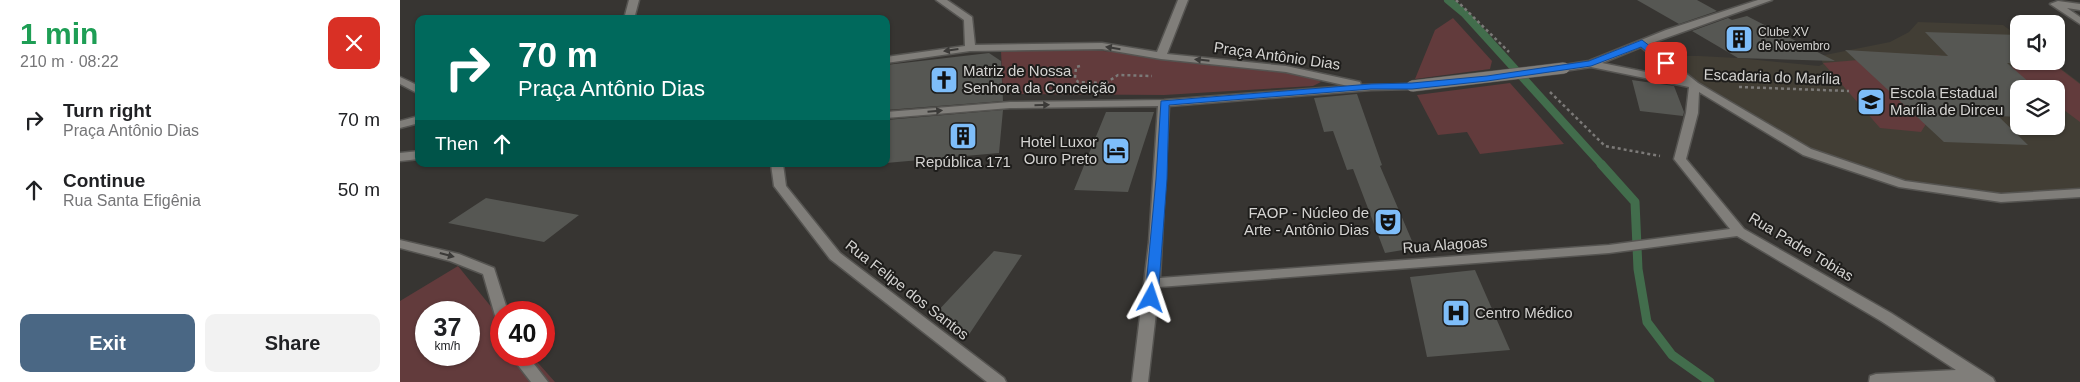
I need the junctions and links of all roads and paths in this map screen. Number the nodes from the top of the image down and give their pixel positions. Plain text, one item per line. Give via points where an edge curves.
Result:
1 (634, 0) edge
2 (941, 0) edge
3 (1183, 0) edge
4 (1456, 0) edge
5 (1767, 0) edge
6 (2080, 7) edge
7 (630, 15) edge
8 (2080, 21) edge
9 (1642, 43) junction
10 (970, 48) junction
11 (1510, 54) dead end
12 (1161, 56) junction
13 (890, 59) edge
14 (1591, 64) junction
15 (1083, 65) dead end
16 (1056, 74) dead end
17 (1074, 74) junction
18 (400, 80) edge
19 (1694, 85) junction
20 (1371, 86) junction
21 (1544, 86) dead end
22 (1737, 87) dead end
23 (415, 89) edge
24 (1849, 91) dead end
25 (1164, 103) junction
26 (890, 115) edge
27 (415, 120) edge
28 (400, 125) edge
29 (415, 155) edge
30 (400, 157) edge
31 (1680, 159) junction
32 (777, 167) edge
33 (2080, 193) edge
34 (1739, 232) junction
35 (400, 244) edge
36 (1152, 283) junction
37 (497, 301) edge
38 (527, 366) edge
39 (1981, 378) edge
40 (1876, 380) dead end
41 (540, 382) edge
42 (998, 382) edge
43 (1140, 382) edge

1 - 7 street
2 - 10 street via 969,19
3 - 12 street
4 - 11 path
5 - 9 street
6 - 8 street via 2055,4
9 - 14 street
9 - 19 street
12 -> 10 street, Praça Antônio Dias via 1102,46
10 -> 13 street, Praça Antônio Dias
12 - 17 path via 1162,76 1118,73 1106,82 1078,82
20 -> 12 street, Praça Antônio Dias via 1286,69
14 - 19 street
14 - 20 street, bridge via 1412,86
15 - 17 path via 1076,67
16 - 17 path
18 - 23 street
19 - 31 street via 1692,113
19 - 33 street via 1806,152 1903,184 2001,198
20 - 25 street, Praça Antônio Dias
21 - 31 path via 1605,146
22 - 24 path, Escadaria do Marília
26 -> 25 street, Praça Antônio Dias via 994,106
25 - 36 street via 1162,179
27 - 28 street
29 - 30 street
31 - 34 street, Rua Padre Tobias
32 - 42 street, Rua Felipe dos Santos via 780,186 834,256
34 - 36 street, Rua Alagoas via 1609,249
34 - 39 street, Rua Padre Tobias via 1886,317
35 -> 37 street via 454,257 489,271
36 - 43 street
38 - 41 street
39 - 40 street

